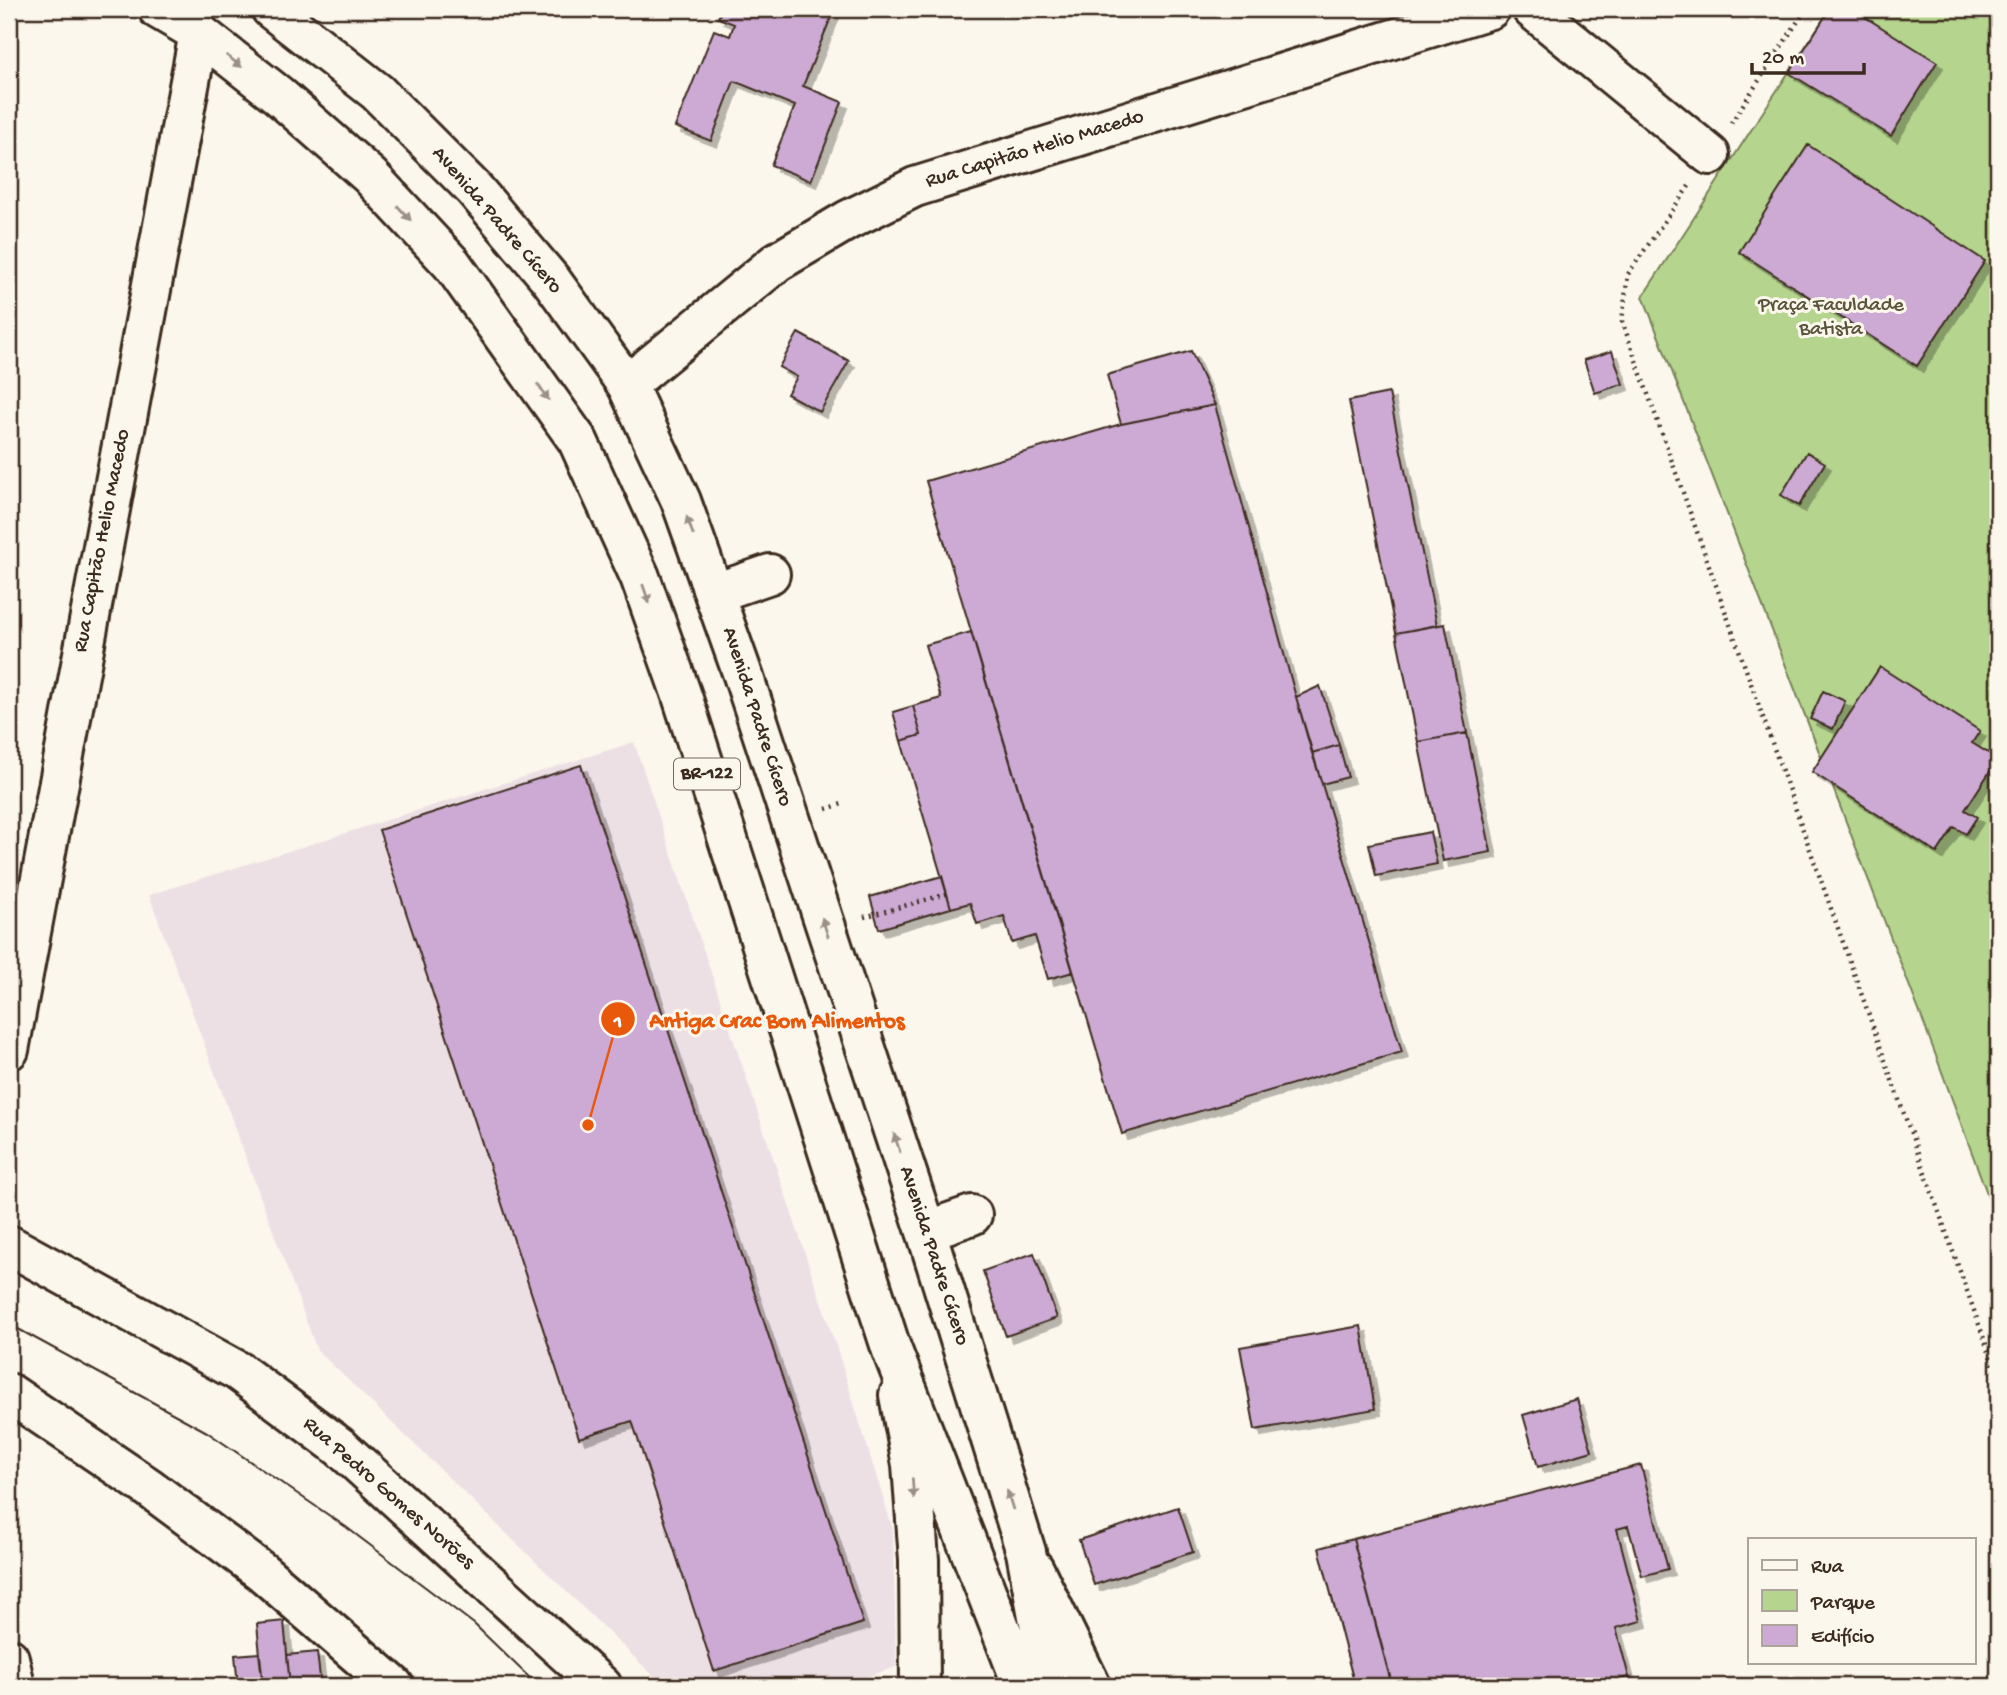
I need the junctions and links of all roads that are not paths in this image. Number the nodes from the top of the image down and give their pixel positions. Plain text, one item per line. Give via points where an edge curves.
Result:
1 (158, 9) edge
2 (271, 9) edge
3 (1490, 9) edge
4 (1532, 9) edge
5 (199, 33) junction
6 (1710, 155) road end
7 (626, 385) junction
8 (770, 574) dead end
9 (715, 593) junction
10 (9, 1050) edge
11 (972, 1215) dead end
12 (926, 1231) junction
13 (9, 1245) edge
14 (891, 1348) junction
15 (9, 1393) edge
16 (1026, 1552) junction
17 (9, 1658) edge
18 (15, 1686) edge
19 (394, 1686) edge
20 (601, 1686) edge
21 (920, 1686) edge
22 (1023, 1686) edge
23 (1051, 1686) edge
24 (1091, 1686) edge

1 - 5 main road, BR-122
2 - 7 main road, Avenida Padre Cícero / BR-122 via 377,92 474,189 551,280
3 - 7 main road, Rua Capitão Helio Macedo via 915,187 777,262
4 - 6 main road
5 - 10 main road, Rua Capitão Helio Macedo
5 -> 14 main road, BR-122 via 370,176 452,264 578,441 640,577 682,696
9 -> 7 main road, Avenida Padre Cícero / BR-122 via 681,501
8 - 9 main road
12 -> 9 main road, Avenida Padre Cícero / BR-122
11 - 12 main road
16 -> 12 main road, Avenida Padre Cícero / BR-122
13 - 20 main road, Rua Pedro Gomes Norões via 238,1371 340,1447
14 -> 21 main road via 912,1465 919,1560
14 - 22 main road, BR-122
15 - 19 main road via 261,1571
16 - 23 main road, Avenida Padre Cícero / BR-122
16 - 24 main road, Avenida Padre Cícero
17 - 18 main road

